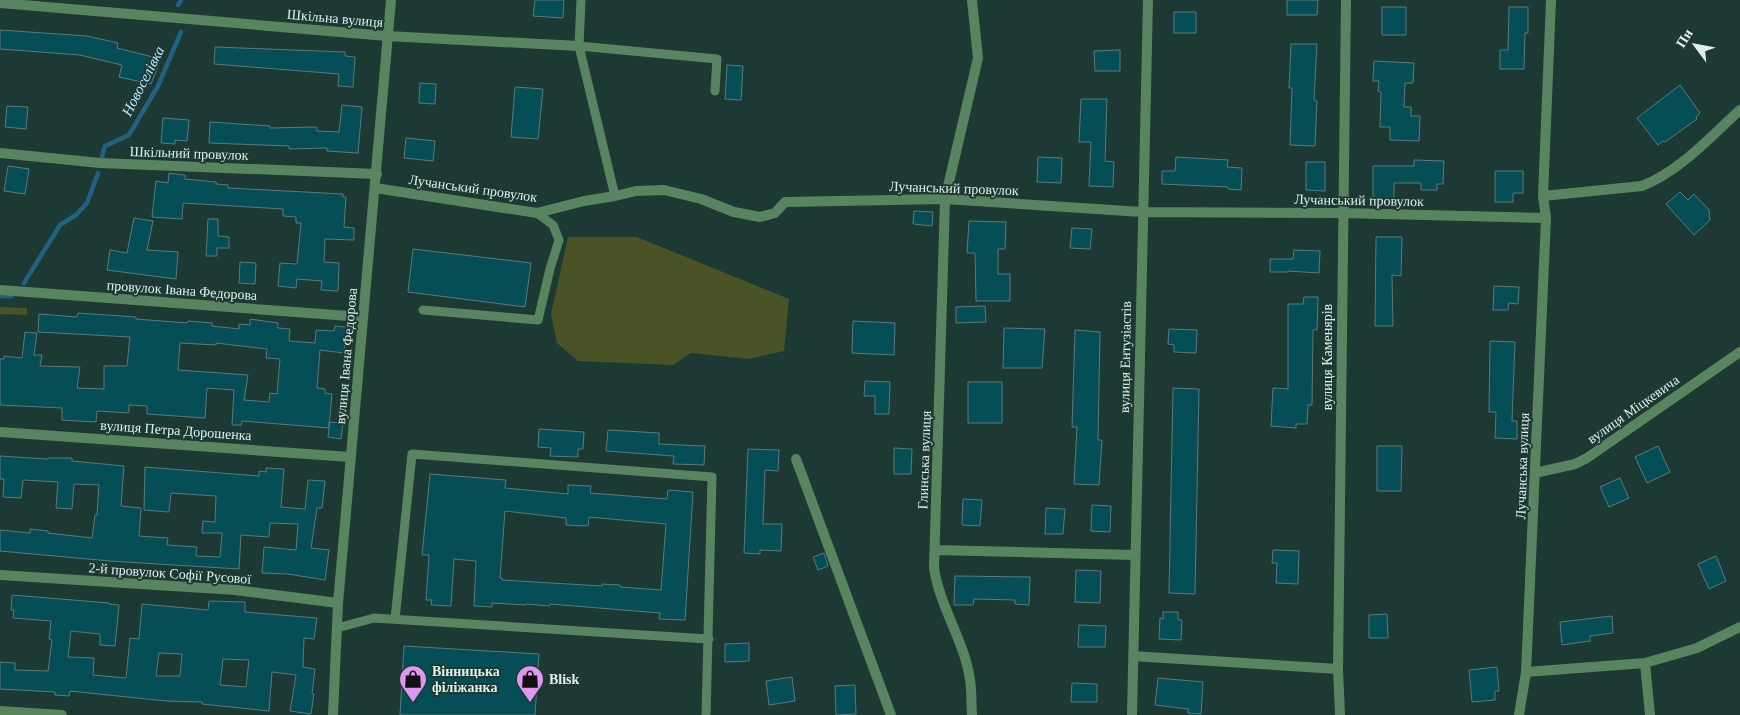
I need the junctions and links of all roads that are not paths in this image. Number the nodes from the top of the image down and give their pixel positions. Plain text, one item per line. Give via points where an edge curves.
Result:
1 (391, 0) edge
2 (581, 0) edge
3 (972, 0) edge
4 (1148, 0) edge
5 (1346, 0) edge
6 (1551, 0) edge
7 (0, 3) edge
8 (387, 36) junction
9 (579, 46) junction
10 (715, 91) dead end
11 (1740, 110) edge
12 (0, 153) edge
13 (377, 174) junction
14 (375, 188) junction
15 (615, 196) junction
16 (1543, 196) junction
17 (945, 199) junction
18 (1142, 212) junction
19 (537, 213) junction
20 (1342, 214) junction
21 (1546, 218) junction
22 (0, 290) edge
23 (423, 310) dead end
24 (362, 317) junction
25 (1740, 352) edge
26 (0, 432) edge
27 (350, 457) junction
28 (796, 459) dead end
29 (1535, 473) junction
30 (935, 550) junction
31 (1135, 555) junction
32 (0, 575) edge
33 (338, 603) junction
34 (395, 619) junction
35 (1740, 627) edge
36 (337, 628) junction
37 (709, 639) junction
38 (1133, 656) junction
39 (1645, 664) junction
40 (1338, 669) junction
41 (1526, 672) junction
42 (0, 711) edge
43 (62, 715) edge
44 (333, 715) edge
45 (706, 715) edge
46 (891, 715) edge
47 (972, 715) edge
48 (1132, 715) edge
49 (1340, 715) edge
50 (1519, 715) edge
51 (1650, 715) edge

1 - 8 street, вулиця Івана Федорова
2 - 9 lane
3 - 17 street, Глинська вулиця via 978,58
4 - 18 street, вулиця Ентузіастів
5 - 20 street, вулиця Каменярів
6 - 16 street, Лучанська вулиця
7 - 8 street, Шкільна вулиця
8 - 9 street, Шкільна вулиця
8 - 13 street, вулиця Івана Федорова
9 - 10 lane via 717,59
9 - 15 lane
11 - 16 street via 1654,181 1642,186
12 - 13 street, Шкільний провулок via 100,163
13 - 14 street, вулиця Івана Федорова
14 - 19 street, Лучанський провулок
14 - 24 street, вулиця Івана Федорова
15 - 17 street, Лучанський провулок via 664,190 760,217 775,213 785,202
15 - 19 street, Лучанський провулок
16 - 21 street, Лучанська вулиця
17 - 18 street, Лучанський провулок
17 - 30 street, Глинська вулиця
18 - 20 street, Лучанський провулок
18 - 31 street, вулиця Ентузіастів
19 - 23 lane via 553,225 559,240 538,320
20 - 21 street, Лучанський провулок
20 - 40 street, вулиця Каменярів
21 - 29 street, Лучанська вулиця
22 - 24 street, провулок Івана Федорова
24 - 27 street, вулиця Івана Федорова
25 - 29 street, вулиця Міцкевича via 1587,458
26 - 27 street, вулиця Петра Дорошенка
27 - 33 street, вулиця Івана Федорова
28 - 46 street
29 - 41 street, Лучанська вулиця
30 - 31 street
30 - 47 street, Глинська вулиця via 937,585 970,679
31 - 38 street, вулиця Ентузіастів
32 - 33 street, 2-й провулок Софії Русової via 235,590
33 - 36 street, вулиця Івана Федорова
34 - 36 lane via 374,618
34 - 37 lane
34 - 37 lane via 412,454 712,476
35 - 39 street via 1697,648
36 - 44 street, вулиця Івана Федорова
37 - 45 lane
38 - 40 street
38 - 48 street, вулиця Ентузіастів
39 - 41 street
39 - 51 street
40 - 49 street, вулиця Каменярів
41 - 50 street, Лучанська вулиця
42 - 43 street

